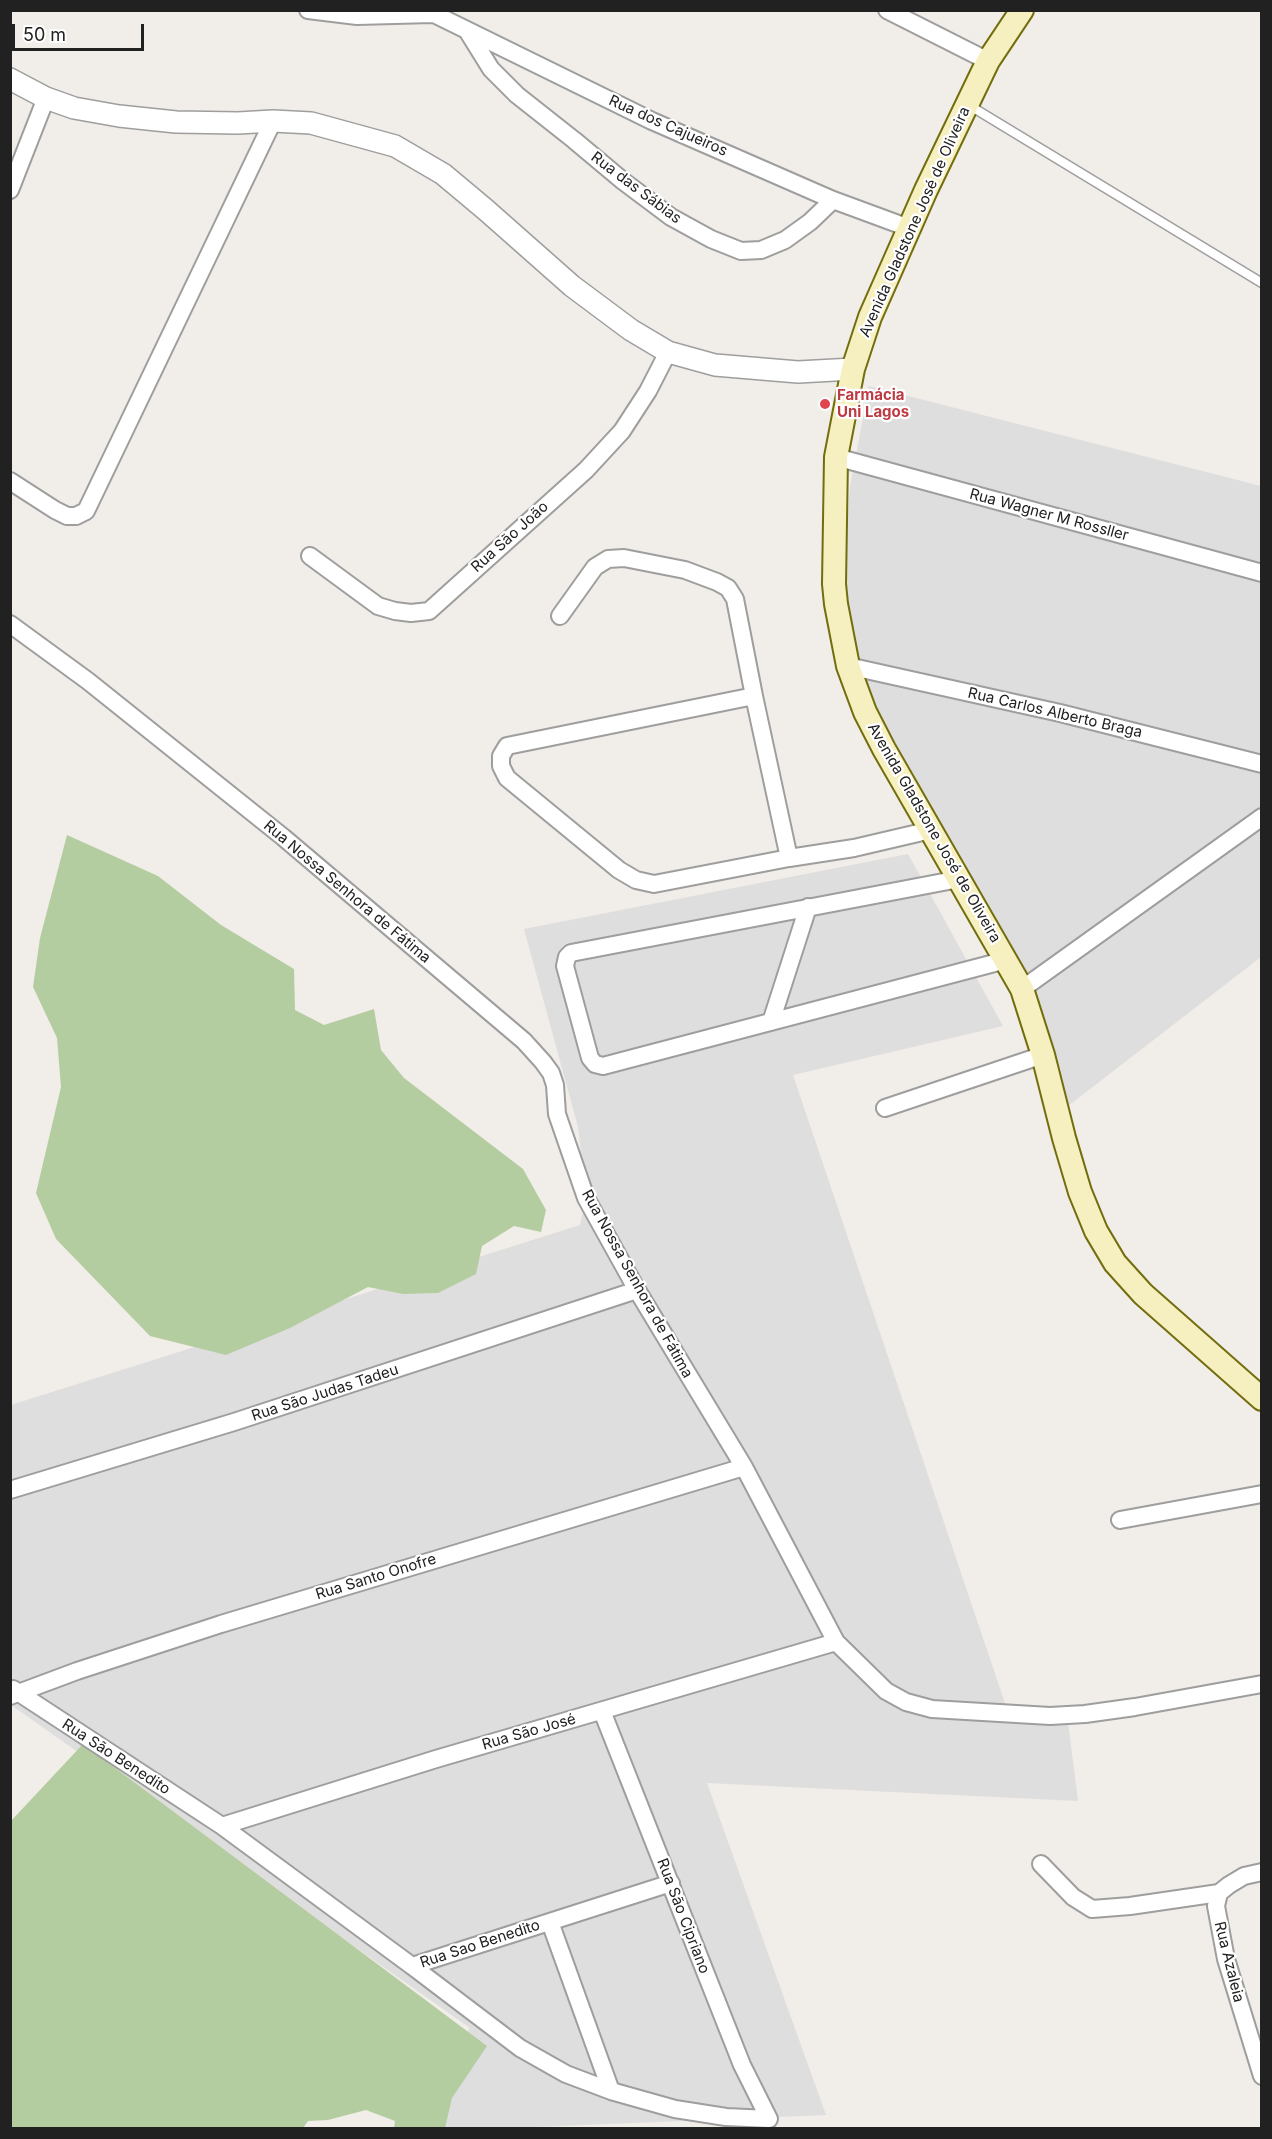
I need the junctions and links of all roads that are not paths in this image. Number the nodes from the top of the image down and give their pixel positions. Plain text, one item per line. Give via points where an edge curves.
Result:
1 (308, 10) edge
2 (887, 10) edge
3 (1022, 10) edge
4 (429, 12) edge
5 (468, 32) junction
6 (988, 61) junction
7 (10, 79) edge
8 (46, 98) junction
9 (968, 104) junction
10 (273, 121) junction
11 (10, 190) edge
12 (833, 200) junction
13 (909, 228) junction
14 (1262, 283) edge
15 (668, 352) junction
16 (854, 369) junction
17 (836, 457) junction
18 (10, 481) edge
19 (310, 556) dead end
20 (1262, 573) edge
21 (560, 616) dead end
22 (10, 624) edge
23 (848, 666) junction
24 (754, 696) junction
25 (1262, 764) edge
26 (1262, 817) edge
27 (931, 830) junction
28 (789, 858) junction
29 (959, 879) junction
30 (808, 907) junction
31 (1006, 960) junction
32 (1022, 989) junction
33 (771, 1022) junction
34 (1043, 1054) junction
35 (885, 1108) dead end
36 (638, 1290) junction
37 (1262, 1399) edge
38 (744, 1467) junction
39 (10, 1490) edge
40 (1262, 1494) edge
41 (1120, 1520) dead end
42 (836, 1642) junction
43 (1262, 1684) edge
44 (13, 1692) edge
45 (602, 1711) junction
46 (222, 1826) junction
47 (1041, 1864) dead end
48 (1262, 1872) edge
49 (671, 1883) junction
50 (1219, 1893) junction
51 (550, 1922) junction
52 (412, 1966) junction
53 (1262, 2076) edge
54 (611, 2091) junction
55 (726, 2117) junction
56 (773, 2124) edge
57 (707, 2128) edge

1 - 4 street, Rua dos Cajueiros via 391,16
2 - 6 street
3 - 6 main road, Avenida Gladstone José de Oliveira
4 - 5 street, Rua dos Cajueiros
5 - 12 street, Rua dos Cajueiros via 652,120
5 - 12 street, Rua das Sábias via 491,69 517,95 671,217 711,239 741,251 761,250 785,240
6 - 9 main road, Avenida Gladstone José de Oliveira
7 - 8 street
8 - 10 street via 74,108 176,122
8 - 11 street
9 - 13 main road, Avenida Gladstone José de Oliveira
9 - 14 lane
10 - 15 street via 311,123 395,146 442,174 572,286
10 - 18 street via 86,511 67,516
12 - 13 street, Rua dos Cajueiros
13 - 16 main road, Avenida Gladstone José de Oliveira via 870,317
15 - 16 street via 715,365 798,372
15 - 19 street, Rua São João via 648,391 615,439 586,470 429,611 403,612 378,606
16 - 17 main road, Avenida Gladstone José de Oliveira
17 - 20 street, Rua Wagner M Rossller
17 - 23 main road, Avenida Gladstone José de Oliveira via 834,584
21 - 24 street via 596,567 608,559 624,558 685,570 717,582 735,598
22 - 36 street, Rua Nossa Senhora de Fátima via 88,681 283,837 524,1041 551,1073 557,1114 586,1198
23 - 25 street, Rua Carlos Alberto Braga via 1060,712
23 - 27 main road, Avenida Gladstone José de Oliveira via 865,712
24 - 28 street
24 - 28 street via 507,746 501,766 507,778 636,880 654,884
26 - 32 street
27 - 28 street
27 - 29 main road, Avenida Gladstone José de Oliveira
29 - 30 street
29 - 31 main road, Avenida Gladstone José de Oliveira
30 - 33 street
30 - 33 street via 571,953 565,961 590,1058 596,1064 603,1066
31 - 32 main road, Avenida Gladstone José de Oliveira
31 - 33 street
32 - 34 main road, Avenida Gladstone José de Oliveira
34 - 35 street
34 - 37 main road, Avenida Gladstone José de Oliveira via 1080,1192 1115,1263 1143,1294
36 - 38 street, Rua Nossa Senhora de Fátima
36 - 39 street, Rua São Judas Tadeu via 234,1422
38 - 42 street, Rua Nossa Senhora de Fátima
38 - 44 street, Rua Santo Onofre via 221,1624
40 - 41 street
42 - 43 street, Rua Nossa Senhora de Fátima via 885,1691 932,1709 1050,1716 1085,1714
42 - 45 street, Rua São José
44 - 46 street, Rua São Benedito
45 - 46 street, Rua São José
45 - 49 street, Rua São Cipriano
46 - 52 street, Rua Sao Benedito
47 - 50 street via 1073,1897 1092,1909
48 - 50 street via 1244,1876
49 - 51 street, Rua Sao Benedito
49 - 56 street, Rua São Cipriano via 742,2066
50 - 53 street, Rua Azaleia via 1218,1922
51 - 52 street, Rua Sao Benedito
51 - 54 street
52 - 54 street, Rua São Cipriano via 520,2048 566,2074
54 - 55 street, Rua São Cipriano via 675,2109
55 - 56 street, Rua São Cipriano
55 - 57 street

